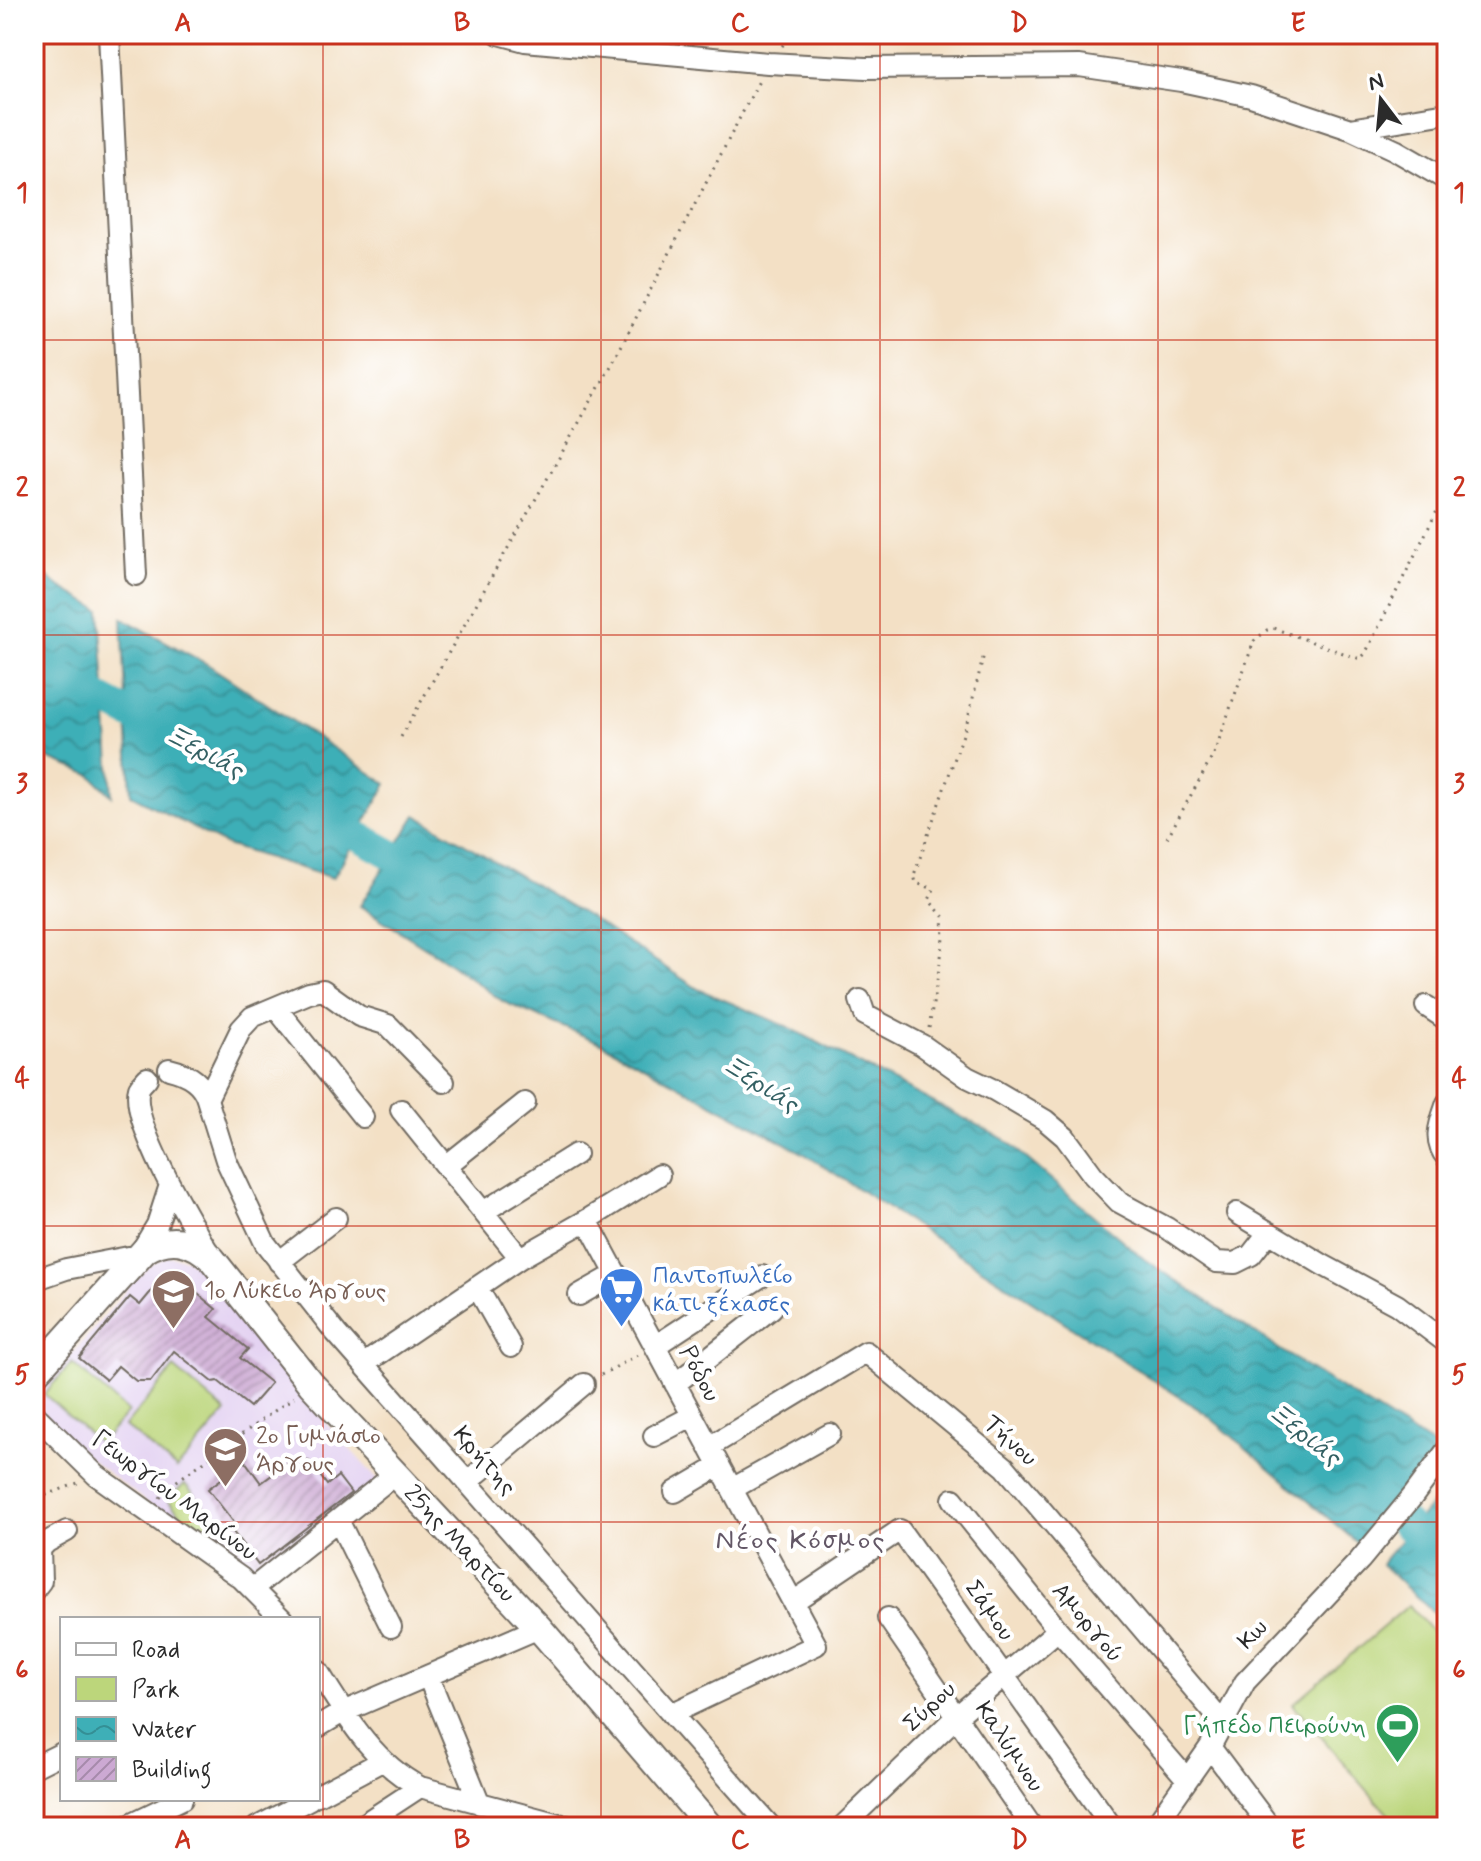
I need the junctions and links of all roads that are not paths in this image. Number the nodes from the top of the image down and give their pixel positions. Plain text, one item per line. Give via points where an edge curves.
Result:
1 (109, 34) edge
2 (499, 34) edge
3 (1447, 113) edge
4 (1350, 129) junction
5 (1447, 180) edge
6 (136, 575) dead end
7 (860, 1000) dead end
8 (1426, 1006) dead end
9 (276, 1008) junction
10 (1447, 1020) edge
11 (169, 1069) dead end
12 (147, 1078) dead end
13 (444, 1082) dead end
14 (207, 1099) junction
15 (525, 1103) dead end
16 (1447, 1103) edge
17 (401, 1110) dead end
18 (363, 1117) dead end
19 (576, 1154) dead end
20 (1447, 1158) edge
21 (446, 1166) junction
22 (659, 1175) dead end
23 (169, 1188) junction
24 (483, 1212) junction
25 (1237, 1213) dead end
26 (336, 1218) dead end
27 (587, 1220) junction
28 (1269, 1232) junction
29 (139, 1255) junction
30 (520, 1258) junction
31 (212, 1259) junction
32 (279, 1262) junction
33 (616, 1274) junction
34 (762, 1276) dead end
35 (34, 1280) edge
36 (477, 1287) junction
37 (579, 1295) dead end
38 (772, 1308) dead end
39 (1447, 1343) edge
40 (655, 1346) junction
41 (511, 1347) dead end
42 (364, 1364) junction
43 (34, 1374) edge
44 (584, 1384) road end
45 (675, 1384) junction
46 (34, 1414) edge
47 (692, 1416) junction
48 (830, 1434) dead end
49 (654, 1436) dead end
50 (709, 1447) junction
51 (1447, 1450) edge
52 (719, 1466) junction
53 (394, 1475) junction
54 (467, 1482) junction
55 (732, 1489) junction
56 (675, 1492) dead end
57 (953, 1499) dead end
58 (338, 1520) junction
59 (67, 1531) dead end
60 (252, 1589) junction
61 (34, 1590) edge
62 (793, 1602) junction
63 (280, 1617) edge
64 (888, 1618) dead end
65 (391, 1627) dead end
66 (539, 1628) junction
67 (1058, 1630) junction
68 (320, 1674) edge
69 (428, 1676) junction
70 (1004, 1676) junction
71 (343, 1712) junction
72 (671, 1714) junction
73 (957, 1716) junction
74 (1222, 1722) junction
75 (320, 1726) edge
76 (1210, 1747) junction
77 (60, 1754) edge
78 (382, 1761) junction
79 (34, 1767) edge
80 (1186, 1778) junction
81 (420, 1787) junction
82 (320, 1794) edge
83 (178, 1801) edge
84 (306, 1801) edge
85 (480, 1804) junction
86 (1164, 1822) edge
87 (124, 1827) edge
88 (257, 1827) edge
89 (359, 1827) edge
90 (570, 1827) edge
91 (710, 1827) edge
92 (771, 1827) edge
93 (842, 1827) edge
94 (1032, 1827) edge
95 (1112, 1827) edge
96 (1270, 1827) edge

1 - 6 street
2 - 4 street via 525,41 768,63 866,68 1079,66 1251,96
3 - 4 street
4 - 5 street
7 - 28 street via 865,1015 1045,1120 1119,1202 1216,1262 1235,1263 1251,1255
8 - 10 street
9 - 13 street via 323,990 359,1016 388,1025
9 - 14 street via 252,1017 241,1029
9 - 18 street
11 - 14 street, Κρήτης via 194,1080
12 - 23 street via 139,1087 139,1102
14 - 32 street, Κρήτης via 226,1160
15 - 21 street
16 - 20 street via 1437,1138
17 - 21 street
19 - 24 street
21 - 24 street
22 - 27 street
23 - 29 street via 157,1225
23 - 31 street
24 - 30 street
25 - 28 street
26 - 32 street
27 - 30 street
27 - 33 street, Ρόδου
28 - 39 street via 1397,1305
29 - 31 main road, 25ης Μαρτίου via 153,1245 184,1241
29 - 35 street
29 - 43 main road, 25ης Μαρτίου
30 - 36 street
31 - 53 main road, 25ης Μαρτίου via 311,1384
32 - 42 street, Κρήτης
33 - 37 street
33 - 40 street, Ρόδου
34 - 40 street
36 - 41 street
36 - 42 street
38 - 45 street
40 - 45 street, Ρόδου
42 - 54 street, Κρήτης
44 - 54 street
45 - 47 street, Ρόδου
46 - 60 street, Γεωργίου Μαρίνου via 96,1475
47 - 49 street
47 - 50 street, Ρόδου
48 - 55 street
50 - 52 street, Ρόδου
50 - 74 street, Τήνου via 866,1352 1005,1467
51 - 74 street, Κω via 1360,1560 1245,1682
52 - 55 street, Ρόδου
52 - 56 street
53 - 58 street
53 - 66 main road, 25ης Μαρτίου
54 - 72 street, Κρήτης
55 - 62 street, Ρόδου
57 - 67 street, Αμοργού
58 - 60 street
58 - 65 street
59 - 61 street via 40,1549 41,1581
60 - 63 street, Γεωργίου Μαρίνου
62 - 70 street, Σάμου via 900,1530
62 - 72 street, Ρόδου via 816,1645
64 - 73 street, Καλύμνου
66 - 69 street
66 - 91 main road, 25ης Μαρτίου
67 - 70 street, Σύρου
67 - 80 street, Αμοργού
68 - 71 street
69 - 71 street
69 - 85 street
70 - 73 street, Σύρου
70 - 95 street, Σάμου
71 - 75 street
71 - 78 street
72 - 92 street, Κρήτης
73 - 93 street, Σύρου
73 - 94 street, Καλύμνου
74 - 76 street, Κω
76 - 80 street, Κω
76 - 96 street
77 - 79 street
78 - 81 street
78 - 82 street
80 - 86 street, Κω
81 - 85 street
81 - 89 street
83 - 87 street
84 - 88 street
85 - 90 street

